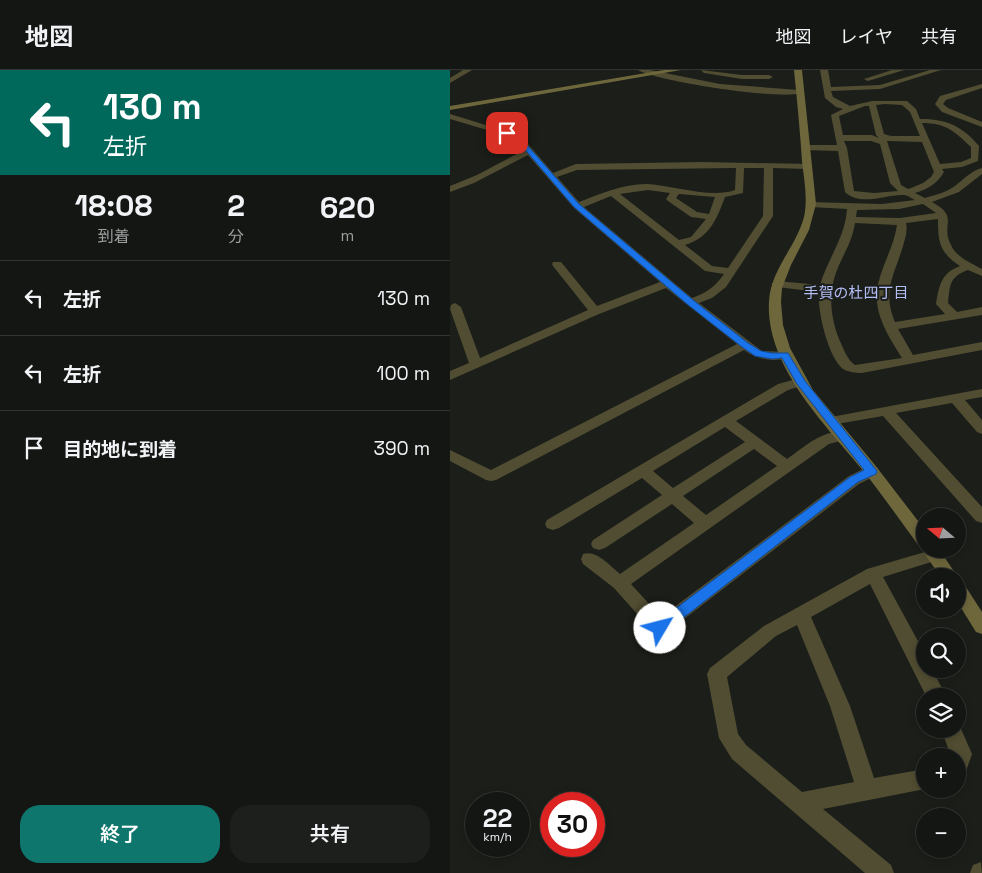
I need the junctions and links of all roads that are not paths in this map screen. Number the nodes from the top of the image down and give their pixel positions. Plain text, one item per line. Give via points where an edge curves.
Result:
1 (468, 70) edge
2 (642, 70) edge
3 (676, 70) edge
4 (798, 70) edge
5 (824, 70) edge
6 (900, 70) edge
7 (937, 70) edge
8 (706, 71) edge
9 (769, 74) edge
10 (657, 75) junction
11 (450, 81) edge
12 (689, 81) junction
13 (827, 85) junction
14 (982, 86) edge
15 (769, 91) junction
16 (799, 92) junction
17 (872, 103) junction
18 (450, 108) edge
19 (850, 109) junction
20 (450, 116) edge
21 (917, 121) junction
22 (982, 125) edge
23 (840, 138) junction
24 (924, 139) junction
25 (805, 148) junction
26 (843, 148) junction
27 (529, 151) junction
28 (740, 165) junction
29 (769, 166) junction
30 (807, 166) junction
31 (936, 167) junction
32 (982, 171) edge
33 (552, 176) junction
34 (450, 189) edge
35 (676, 190) junction
36 (904, 192) junction
37 (614, 194) junction
38 (721, 195) junction
39 (923, 202) junction
40 (811, 204) junction
41 (577, 206) junction
42 (852, 206) junction
43 (943, 215) junction
44 (713, 217) junction
45 (852, 220) junction
46 (900, 221) junction
47 (677, 244) junction
48 (557, 264) dead end
49 (969, 266) junction
50 (730, 272) junction
51 (982, 272) edge
52 (668, 282) junction
53 (777, 284) junction
54 (826, 289) junction
55 (690, 302) junction
56 (456, 307) dead end
57 (595, 311) junction
58 (982, 311) edge
59 (954, 316) junction
60 (889, 327) junction
61 (745, 345) junction
62 (982, 346) edge
63 (785, 355) junction
64 (910, 359) junction
65 (476, 365) junction
66 (450, 376) edge
67 (800, 382) junction
68 (982, 393) edge
69 (955, 398) junction
70 (886, 411) junction
71 (726, 421) junction
72 (831, 421) junction
73 (982, 429) edge
74 (842, 436) junction
75 (755, 442) junction
76 (450, 455) edge
77 (788, 466) junction
78 (643, 471) junction
79 (872, 471) junction
80 (672, 495) junction
81 (982, 517) edge
82 (705, 523) junction
83 (553, 524) dead end
84 (916, 529) edge
85 (599, 544) dead end
86 (916, 554) edge
87 (589, 559) dead end
88 (873, 574) junction
89 (620, 582) junction
90 (966, 602) edge
91 (801, 614) junction
92 (982, 627) edge
93 (932, 688) edge
94 (916, 781) edge
95 (868, 790) junction
96 (798, 803) junction
97 (883, 873) edge

1 - 11 street
2 - 10 street
3 - 10 street
4 - 16 street
5 - 13 street
6 - 13 street
7 - 13 street via 880,87
8 - 9 street via 742,77
8 - 12 street
9 - 15 street
10 - 12 street
10 - 18 street
12 - 15 street
13 - 19 street via 829,98
14 - 22 street via 943,98 939,104 945,110
15 - 16 street
16 - 25 street
17 - 19 street
17 - 21 street via 907,104
17 - 24 street via 880,135 890,139
19 - 23 street via 835,115
20 - 27 street via 507,133 518,138
21 - 24 street
21 - 31 street via 933,121 954,127 974,146 976,159 971,163
23 - 26 street
23 - 36 street via 872,138 884,142 895,183
24 - 31 street
25 - 26 street
25 - 30 street
26 - 36 street via 850,192 858,196
27 - 33 street
27 - 34 street via 469,184
28 - 29 street
28 - 33 street via 576,167
28 - 38 street via 740,192
29 - 30 street
29 - 50 street via 768,216
30 - 40 street
31 - 36 street via 939,172 932,183
32 - 39 street via 960,188
33 - 41 street
35 - 37 street via 648,187
35 - 38 street
35 - 44 street via 671,199 694,215
36 - 39 street
37 - 41 street
37 - 47 street
38 - 44 street
39 - 42 street via 897,208
39 - 43 street
40 - 42 street
40 - 53 street via 806,231
41 - 52 street
42 - 45 street
43 - 46 street
43 - 49 street via 947,250
44 - 47 street via 695,239
45 - 46 street
45 - 54 street via 850,234 828,276
46 - 60 street via 898,251 884,285
47 - 50 street via 709,269
48 - 57 street
49 - 51 street
49 - 59 street via 946,279 942,304
50 - 55 street via 717,291
52 - 55 street
52 - 57 street
53 - 54 street
53 - 63 street via 775,317
54 - 64 street via 825,314 829,332 845,364 851,369 862,369
55 - 61 street
56 - 65 street
57 - 65 street
58 - 59 street
59 - 60 street
60 - 64 street
61 - 63 street via 764,356
61 - 76 street via 491,476
62 - 64 street
63 - 67 street
65 - 66 street
67 - 71 street via 783,387
67 - 72 street
68 - 69 street
69 - 70 street
69 - 73 street
70 - 72 street
70 - 81 street
71 - 75 street
71 - 78 street
72 - 74 street
74 - 77 street via 824,440
74 - 79 street
75 - 77 street
75 - 80 street
77 - 82 street
78 - 80 street
78 - 83 street
79 - 84 street
79 - 89 street via 854,480 660,628
80 - 82 street
80 - 85 street
82 - 89 street
86 - 88 street
87 - 89 street
88 - 91 street
88 - 93 street
90 - 92 street
91 - 95 street via 840,706
91 - 96 street via 770,631 717,674 729,738 739,752
94 - 95 street
95 - 96 street
96 - 97 street

